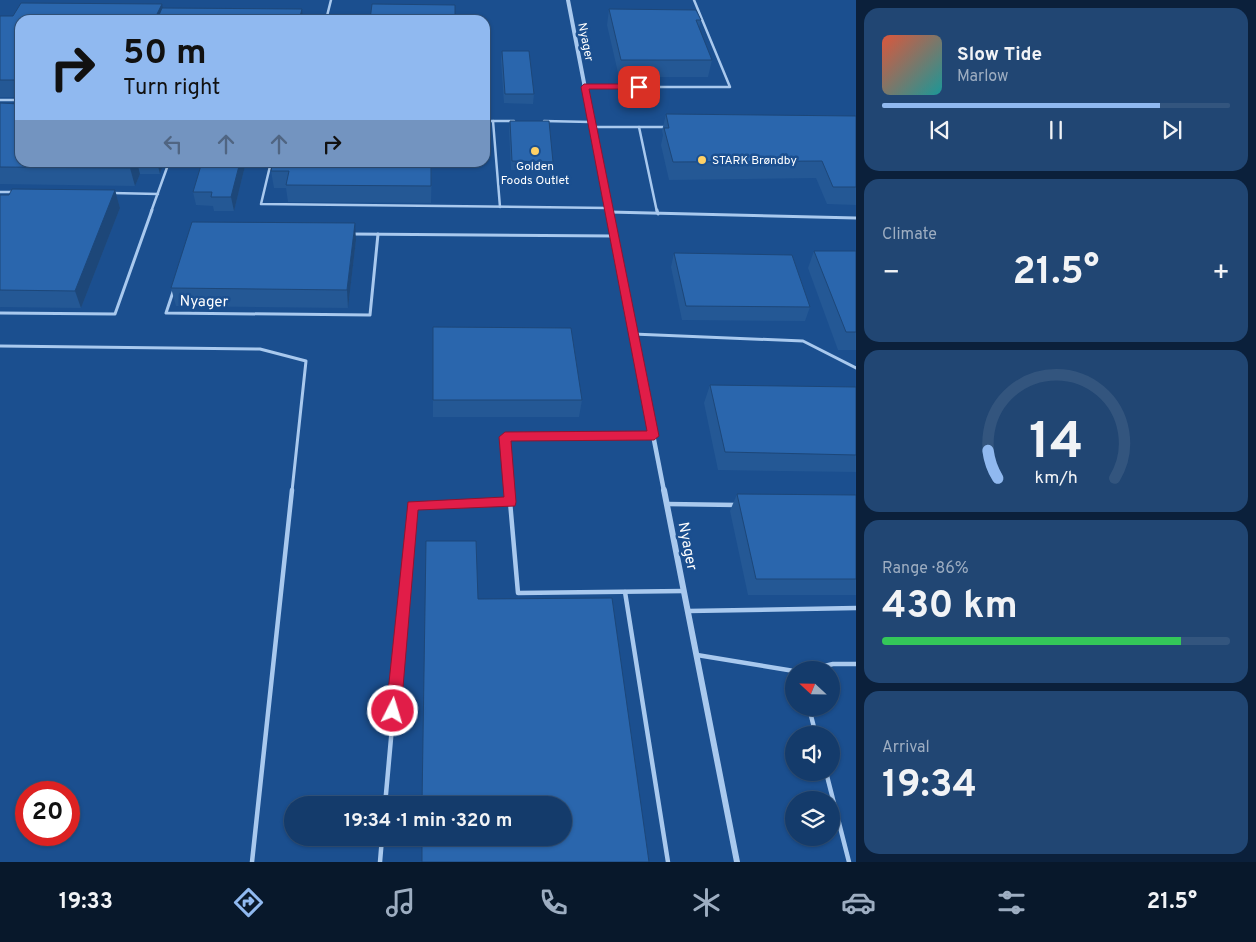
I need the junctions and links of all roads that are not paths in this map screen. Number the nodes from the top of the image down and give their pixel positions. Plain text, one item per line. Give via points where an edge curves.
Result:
1 (331, 0) edge
2 (568, 0) edge
3 (694, 0) edge
4 (327, 15) edge
5 (584, 87) junction
6 (0, 100) edge
7 (15, 100) edge
8 (493, 121) joint
9 (522, 121) edge
10 (542, 122) edge
11 (592, 124) junction
12 (639, 127) junction
13 (668, 127) edge
14 (167, 167) edge
15 (270, 167) edge
16 (0, 192) edge
17 (20, 192) edge
18 (108, 193) edge
19 (158, 194) junction
20 (500, 206) junction
21 (609, 210) junction
22 (658, 214) junction
23 (856, 218) edge
24 (348, 234) edge
25 (378, 234) junction
26 (614, 236) junction
27 (174, 286) edge
28 (0, 312) edge
29 (633, 334) junction
30 (0, 346) edge
31 (856, 368) edge
32 (654, 436) junction
33 (510, 502) junction
34 (667, 504) junction
35 (746, 505) edge
36 (684, 591) junction
37 (625, 592) junction
38 (856, 608) edge
39 (688, 611) junction
40 (697, 655) junction
41 (840, 664) edge
42 (856, 664) edge
43 (785, 670) edge
44 (828, 781) edge
45 (386, 796) edge
46 (381, 846) edge
47 (252, 862) edge
48 (380, 862) edge
49 (668, 862) edge
50 (737, 862) edge
51 (849, 862) edge

1 - 4 lane
2 - 5 street, Nyager
3 - 5 lane via 730,87
5 - 11 street, Nyager
6 - 7 lane
8 - 9 lane
8 - 20 lane
10 - 11 lane
11 - 12 lane
11 - 21 street, Nyager
12 - 13 lane
12 - 22 lane
14 - 19 lane
15 - 20 lane via 261,204
16 - 17 lane
18 - 19 lane
19 - 28 lane via 115,314
20 - 21 lane
21 - 22 lane
21 - 26 street, Nyager
22 - 23 lane
24 - 25 lane
25 - 26 lane
25 - 27 lane, Nyager via 370,315 166,313
26 - 29 street, Nyager
29 - 31 lane via 803,341
29 - 32 street, Nyager
30 - 47 lane via 260,349 306,361
32 - 33 lane via 505,437
32 - 34 street, Nyager
33 - 37 lane via 518,593
33 - 45 lane via 412,506
34 - 35 lane
34 - 36 street, Nyager
36 - 37 lane
36 - 39 street, Nyager
37 - 49 lane
38 - 39 lane
39 - 40 street, Nyager
40 - 43 lane
40 - 50 street, Nyager
41 - 42 lane
44 - 51 lane
46 - 48 lane

